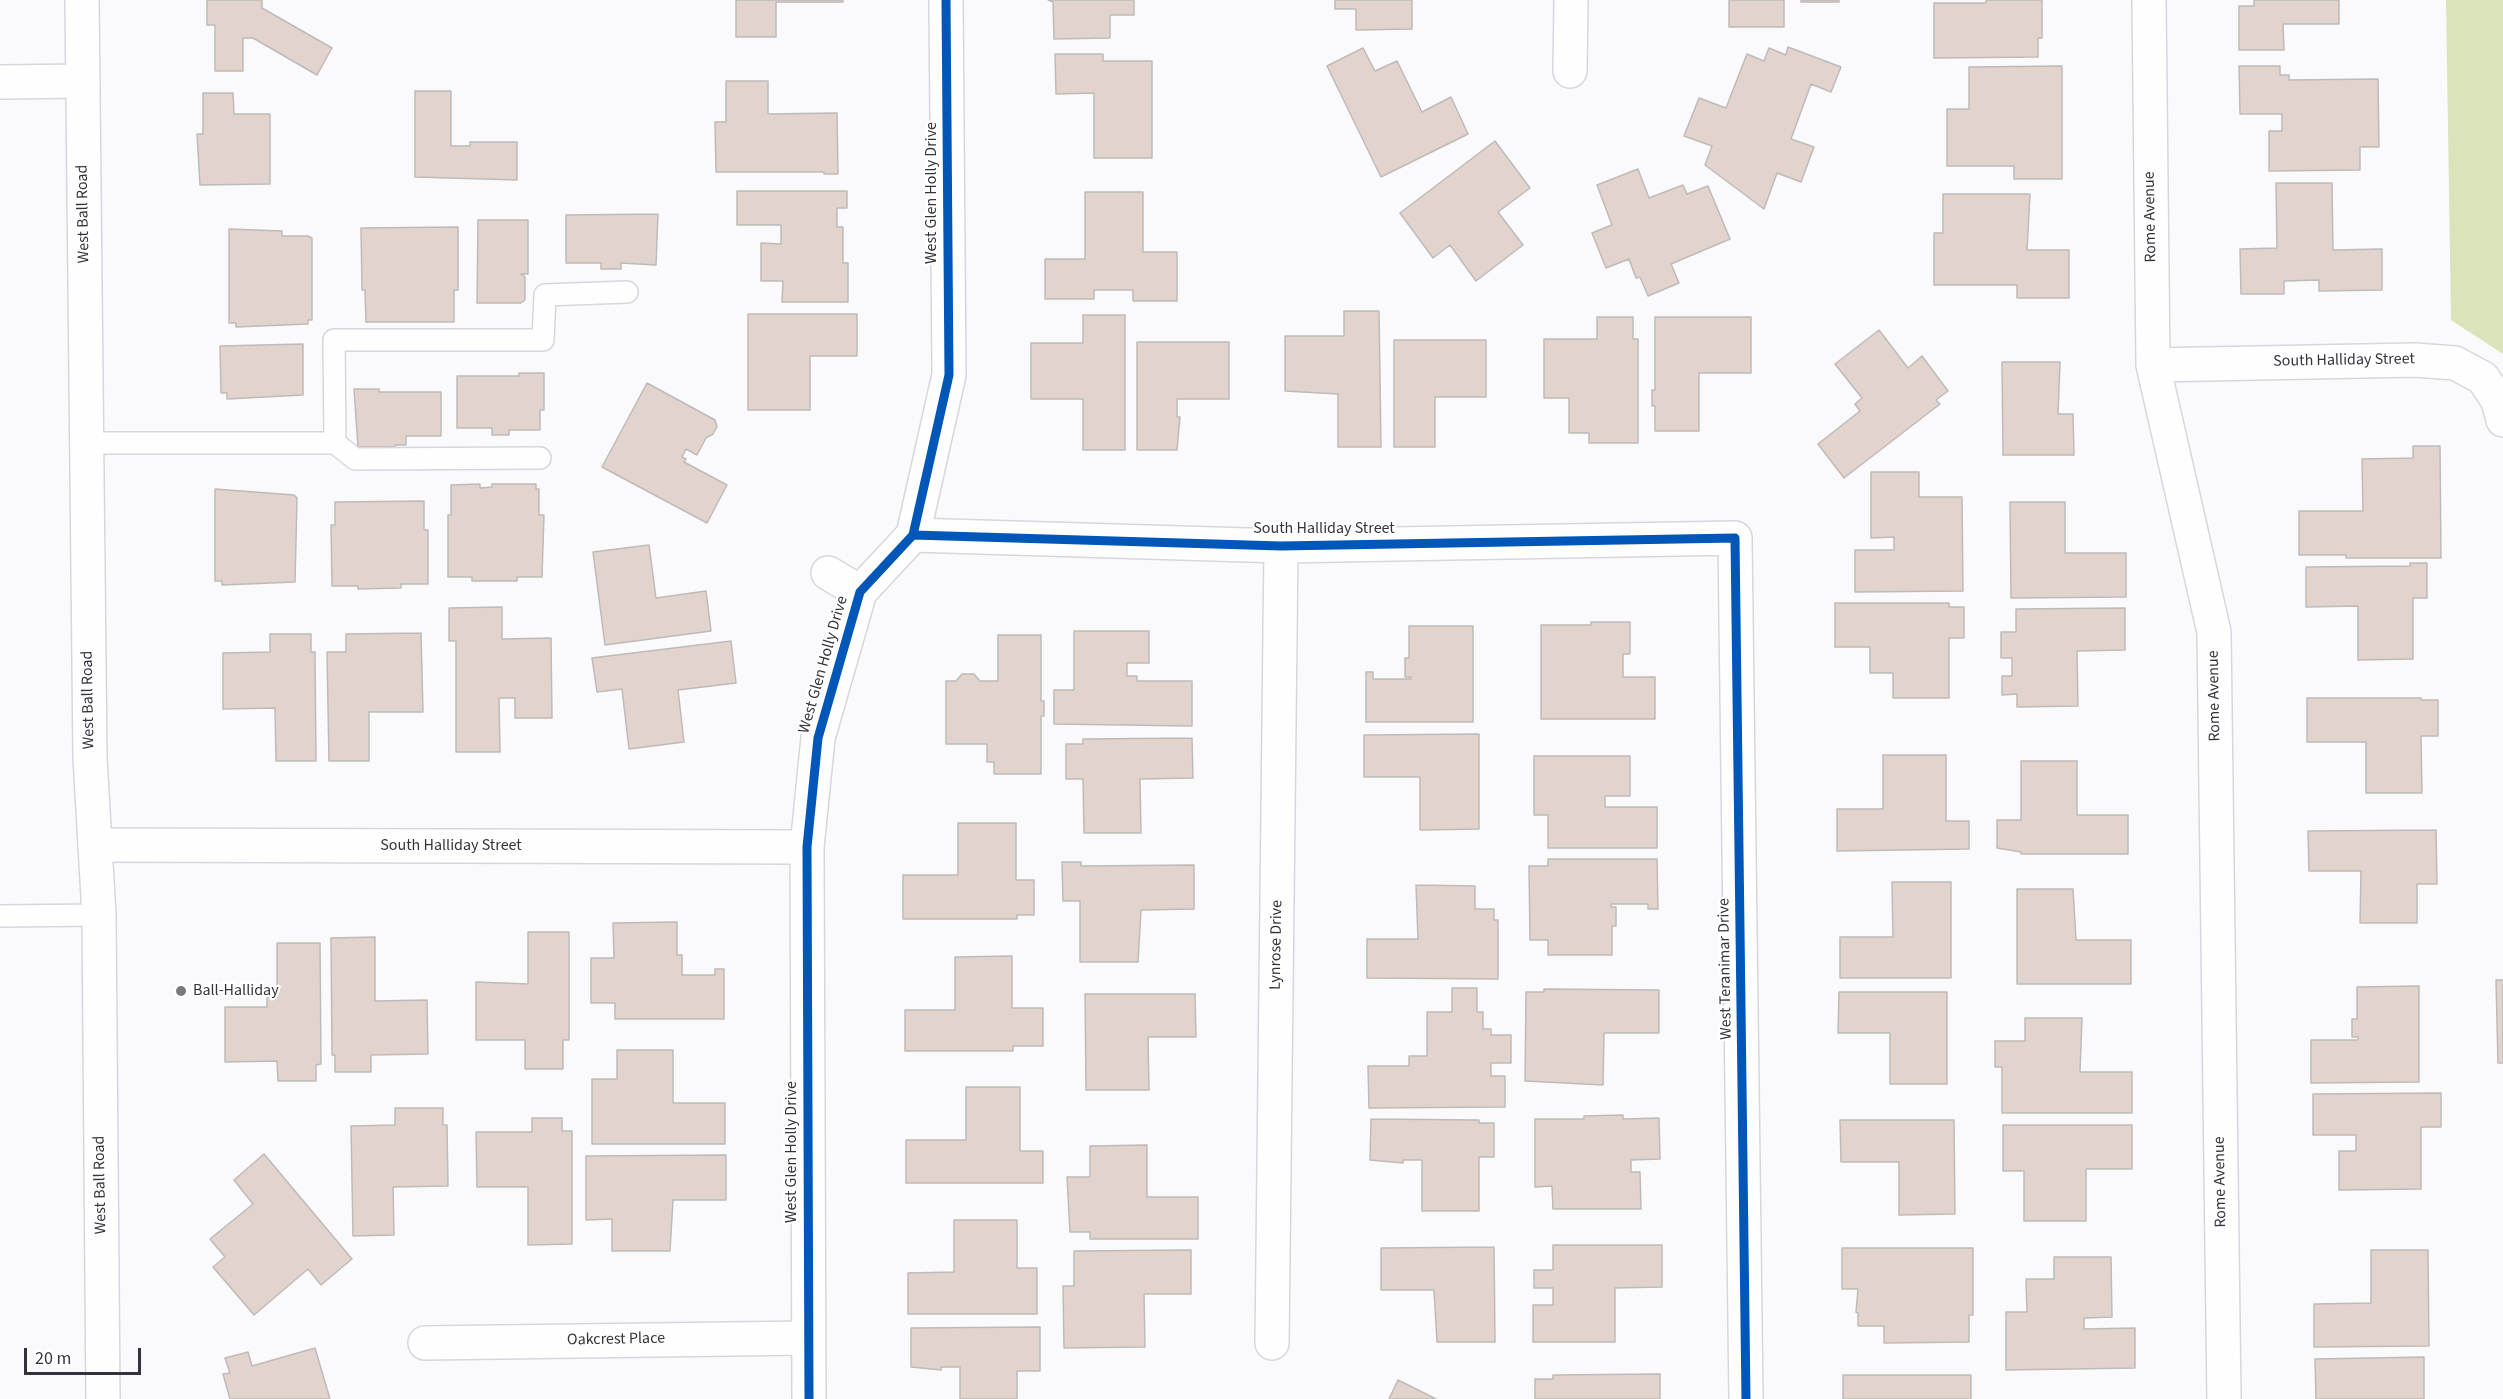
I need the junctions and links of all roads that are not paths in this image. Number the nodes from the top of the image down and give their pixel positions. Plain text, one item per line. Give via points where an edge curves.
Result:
1 (82, 0) edge
2 (946, 0) edge
3 (1571, 0) edge
4 (2149, 0) edge
5 (1570, 71) dead end
6 (82, 81) junction
7 (0, 82) edge
8 (627, 292) dead end
9 (2153, 364) junction
10 (2503, 420) edge
11 (86, 442) junction
12 (335, 443) junction
13 (540, 458) dead end
14 (913, 535) junction
15 (1735, 538) joint
16 (1281, 546) junction
17 (828, 573) dead end
18 (860, 592) junction
19 (95, 845) junction
20 (807, 847) junction
21 (99, 915) junction
22 (0, 916) edge
23 (807, 1338) junction
24 (425, 1343) dead end
25 (1272, 1343) dead end
26 (103, 1399) edge
27 (809, 1399) edge
28 (1746, 1399) edge
29 (2224, 1399) edge

1 - 6 street, West Ball Road
2 - 14 street, West Glen Holly Drive via 949,375
3 - 5 street
4 - 9 street, Rome Avenue
6 - 7 street
6 - 11 street, West Ball Road
8 - 12 lane via 545,295 543,340 334,340
9 - 10 street, South Halliday Street via 2415,360 2455,363 2483,378 2498,401
9 - 29 street, Rome Avenue via 2214,632
11 - 12 lane
11 - 19 street, West Ball Road via 90,758
12 - 13 lane via 355,459
14 - 16 street, South Halliday Street
14 - 18 street, West Glen Holly Drive
15 - 16 street, South Halliday Street
15 - 28 street, West Teranimar Drive
16 - 25 street, Lynrose Drive
17 - 18 street, West Glen Holly Drive
18 - 20 street, West Glen Holly Drive via 818,738
19 - 20 street, South Halliday Street
19 - 21 street, West Ball Road
20 - 23 street, West Glen Holly Drive
21 - 22 lane
21 - 26 street, West Ball Road
23 - 24 street, Oakcrest Place
23 - 27 street, West Glen Holly Drive

